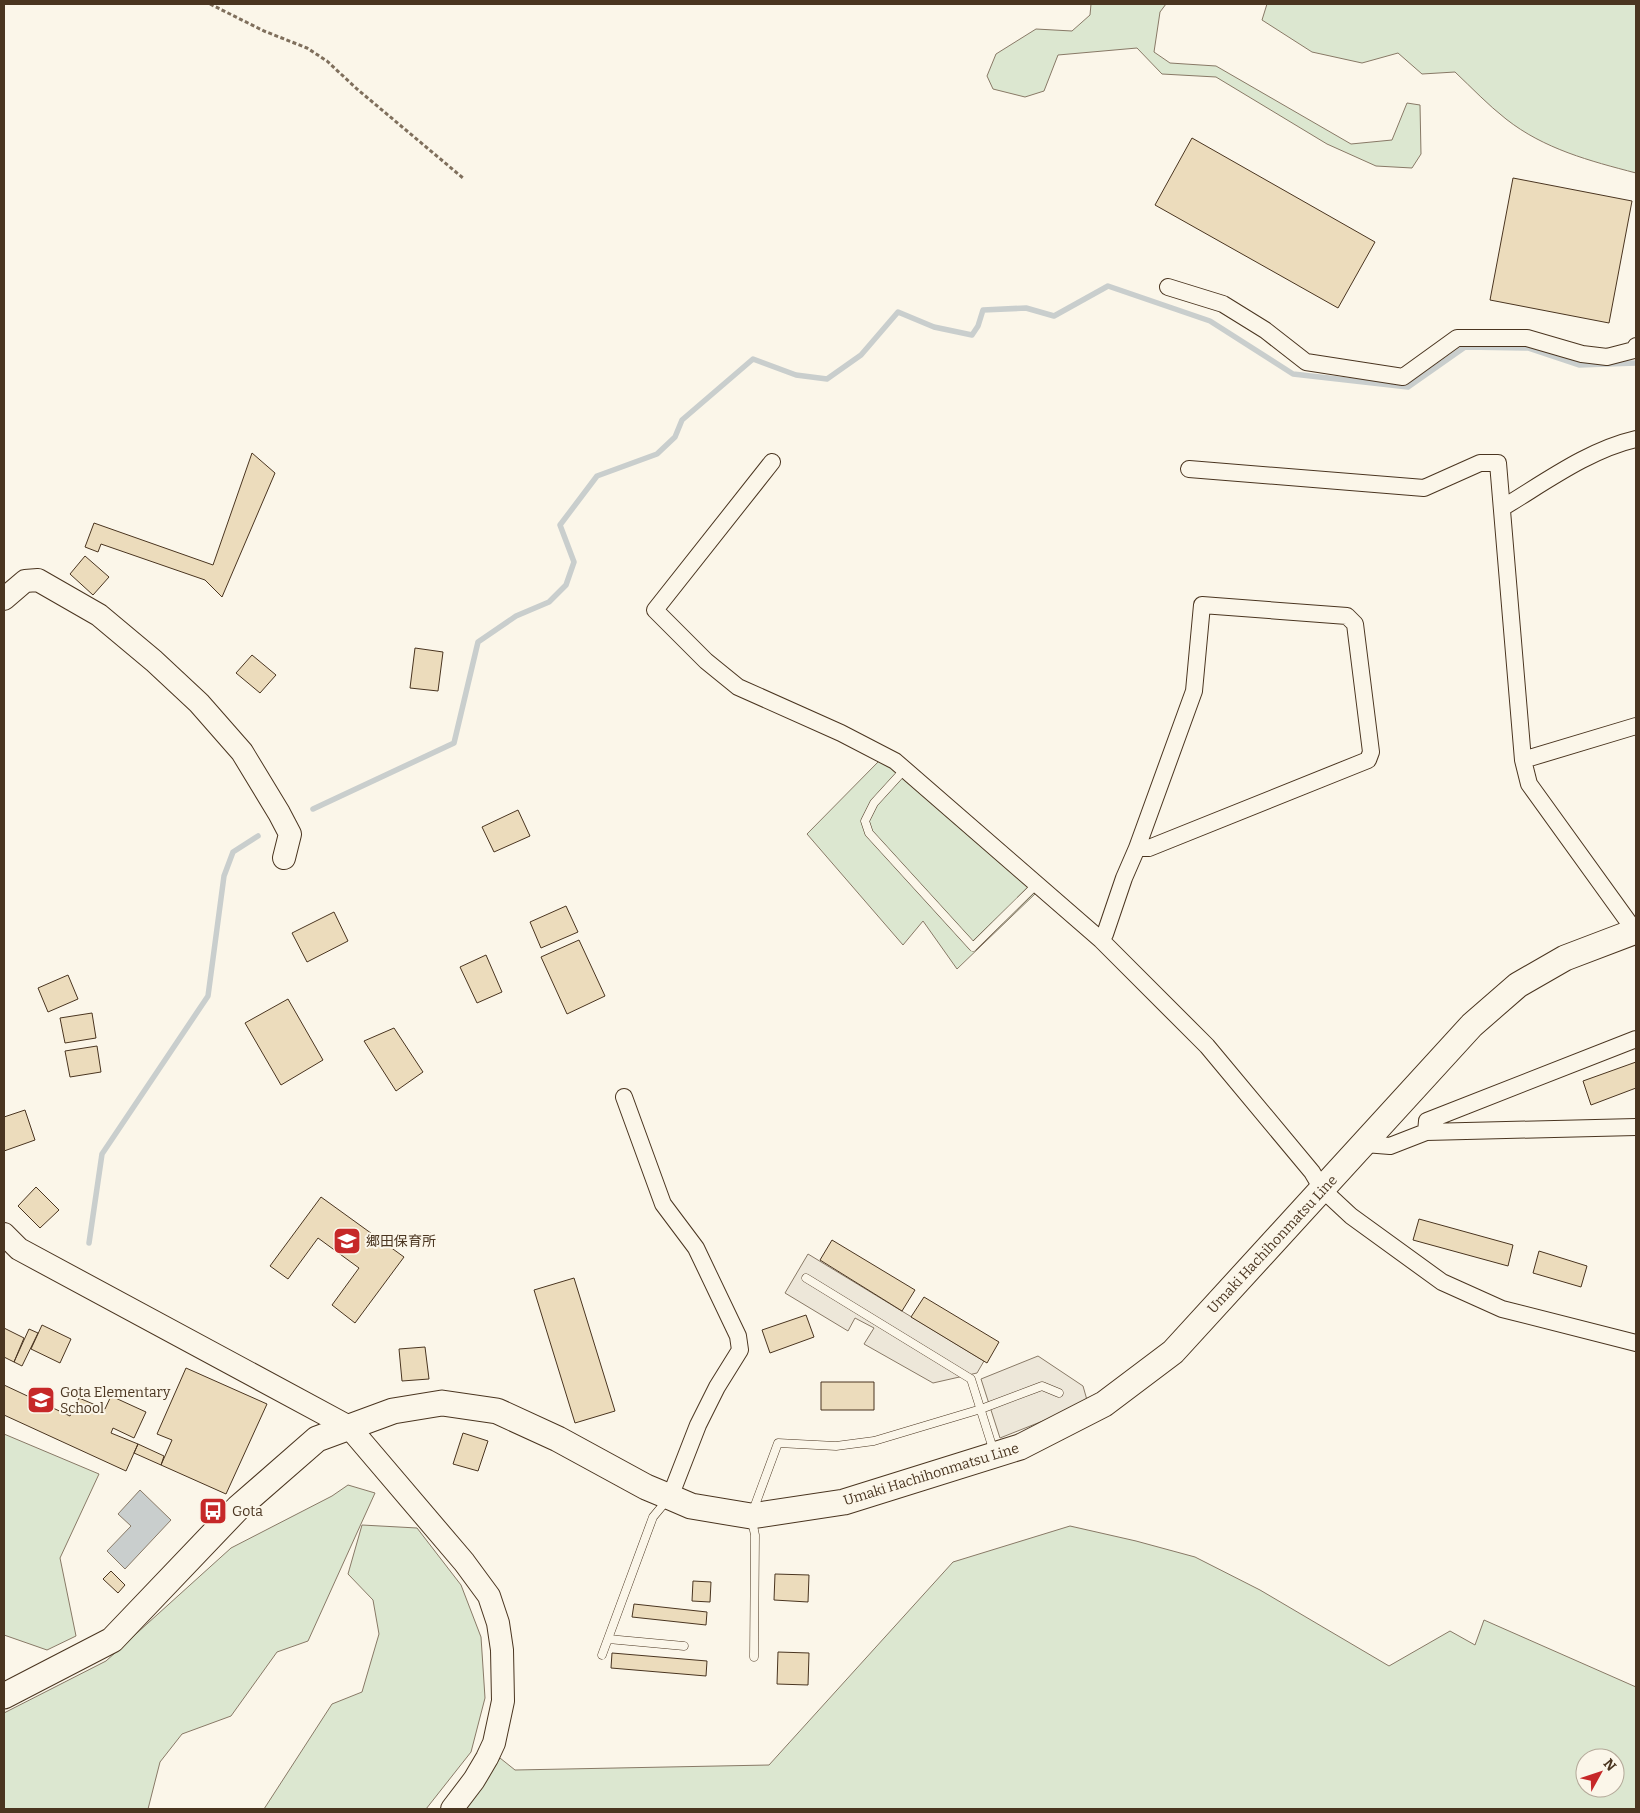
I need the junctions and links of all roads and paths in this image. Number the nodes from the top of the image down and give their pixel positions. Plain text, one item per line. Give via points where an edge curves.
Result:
1 (210, 4) edge
2 (463, 178) dead end
3 (1168, 287) dead end
4 (1636, 346) edge
5 (1636, 439) edge
6 (772, 462) dead end
7 (1189, 469) dead end
8 (1502, 508) junction
9 (4, 599) edge
10 (1636, 726) edge
11 (1523, 760) junction
12 (905, 769) junction
13 (1137, 848) junction
14 (284, 858) dead end
15 (1037, 884) junction
16 (1636, 931) edge
17 (1101, 940) junction
18 (1636, 1039) edge
19 (624, 1097) dead end
20 (1636, 1127) edge
21 (1426, 1132) junction
22 (1365, 1144) junction
23 (1322, 1189) junction
24 (4, 1234) edge
25 (806, 1278) dead end
26 (1636, 1342) edge
27 (1059, 1393) dead end
28 (981, 1409) junction
29 (349, 1427) junction
30 (995, 1454) junction
31 (670, 1498) junction
32 (751, 1516) junction
33 (608, 1639) junction
34 (684, 1646) dead end
35 (602, 1655) dead end
36 (754, 1657) dead end
37 (4, 1696) edge
38 (452, 1809) edge

1 - 2 path via 307,48 327,61
3 - 4 street via 1223,304 1265,330 1306,362 1403,377 1457,338 1527,338 1582,354 1607,357 1634,350
5 - 8 street via 1618,443 1580,461
6 - 12 street via 654,610 706,661 738,686 841,732 895,760
7 - 8 street via 1424,488 1480,463 1498,463
8 - 11 street
9 - 14 street via 25,581 38,580 99,615 154,661 199,703 242,752 290,834
10 - 11 street
11 - 16 street via 1529,784
12 - 15 street
12 - 15 lane via 874,804 865,821 868,833 973,946
13 - 13 street via 1194,691 1202,605 1347,616 1354,624 1371,752 1368,760 1149,848
13 - 17 street
15 - 17 street
16 - 22 main road, Umaki Hachihonmatsu Line via 1565,958 1518,985 1472,1025
17 - 23 street via 1207,1046 1312,1172
18 - 21 street via 1427,1121
19 - 31 street via 663,1204 696,1248 738,1336 740,1350 698,1425
20 - 21 street
21 - 22 street via 1390,1146
22 - 23 main road, Umaki Hachihonmatsu Line
23 - 26 street via 1351,1216 1442,1282 1502,1309
23 - 30 main road, Umaki Hachihonmatsu Line via 1173,1352 1104,1404 1020,1446
24 - 29 street via 19,1249
25 - 28 lane via 971,1379
27 - 28 lane via 1042,1386
28 - 30 lane
28 - 32 lane via 874,1441 836,1446 778,1443
29 - 31 main road, Umaki Hachihonmatsu Line via 393,1411 442,1403 497,1411
29 - 37 main road, Umaki Hachihonmatsu Line via 317,1439 238,1508 112,1640
29 - 38 street via 464,1562 489,1596 498,1623 503,1701 494,1743 474,1780
30 - 32 main road, Umaki Hachihonmatsu Line via 844,1502
31 - 32 main road, Umaki Hachihonmatsu Line via 691,1506
31 - 33 lane via 653,1517
32 - 36 lane via 755,1535
33 - 34 lane
33 - 35 lane

